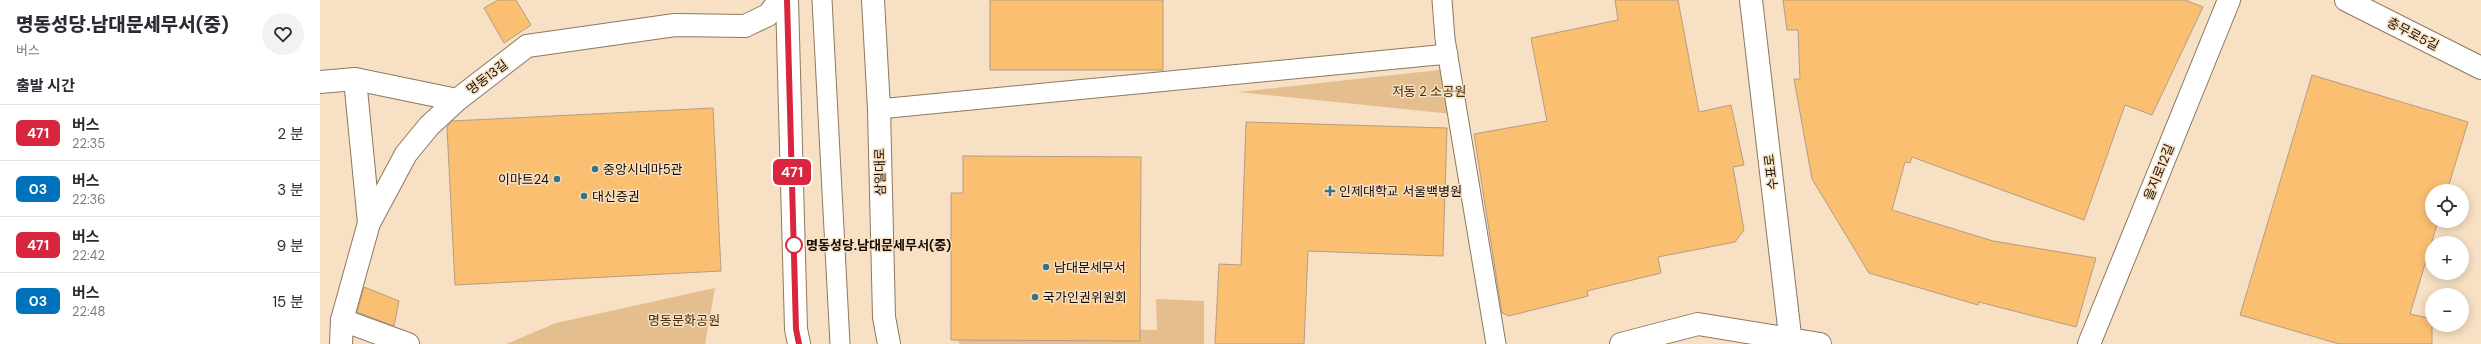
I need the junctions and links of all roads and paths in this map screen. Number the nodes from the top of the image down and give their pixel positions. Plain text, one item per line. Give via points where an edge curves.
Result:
1 (780, 0) edge
2 (787, 0) edge
3 (822, 0) edge
4 (873, 0) edge
5 (1442, 0) edge
6 (1751, 0) edge
7 (2229, 0) edge
8 (2346, 0) edge
9 (1448, 54) junction
10 (2481, 68) edge
11 (355, 80) junction
12 (320, 82) edge
13 (457, 100) junction
14 (879, 109) junction
15 (368, 223) junction
16 (884, 317) junction
17 (342, 320) junction
18 (1790, 341) edge
19 (341, 344) edge
20 (408, 344) edge
21 (799, 344) edge
22 (840, 344) edge
23 (880, 344) edge
24 (889, 344) edge
25 (1496, 344) edge
26 (1621, 344) edge
27 (1820, 344) edge
28 (2089, 344) edge

1 - 13 street, 명동13길 via 768,15 745,26 675,25 527,46
2 - 21 street via 796,329
3 - 22 lane
4 - 14 street, 삼일대로
5 - 9 lane
6 - 18 street, 수표로
7 - 28 street, 을지로12길
8 - 10 street, 충무로5길
9 - 14 lane
9 - 25 lane
11 - 12 street
11 - 13 street
11 - 15 street
13 - 15 street, 명동13길 via 429,126 406,154
14 - 16 street, 삼일대로
15 - 17 street, 명동13길
16 - 23 lane
16 - 24 street, 삼일대로
17 - 19 street, 명동13길
17 - 20 street
18 - 26 street via 1698,324
18 - 27 street

